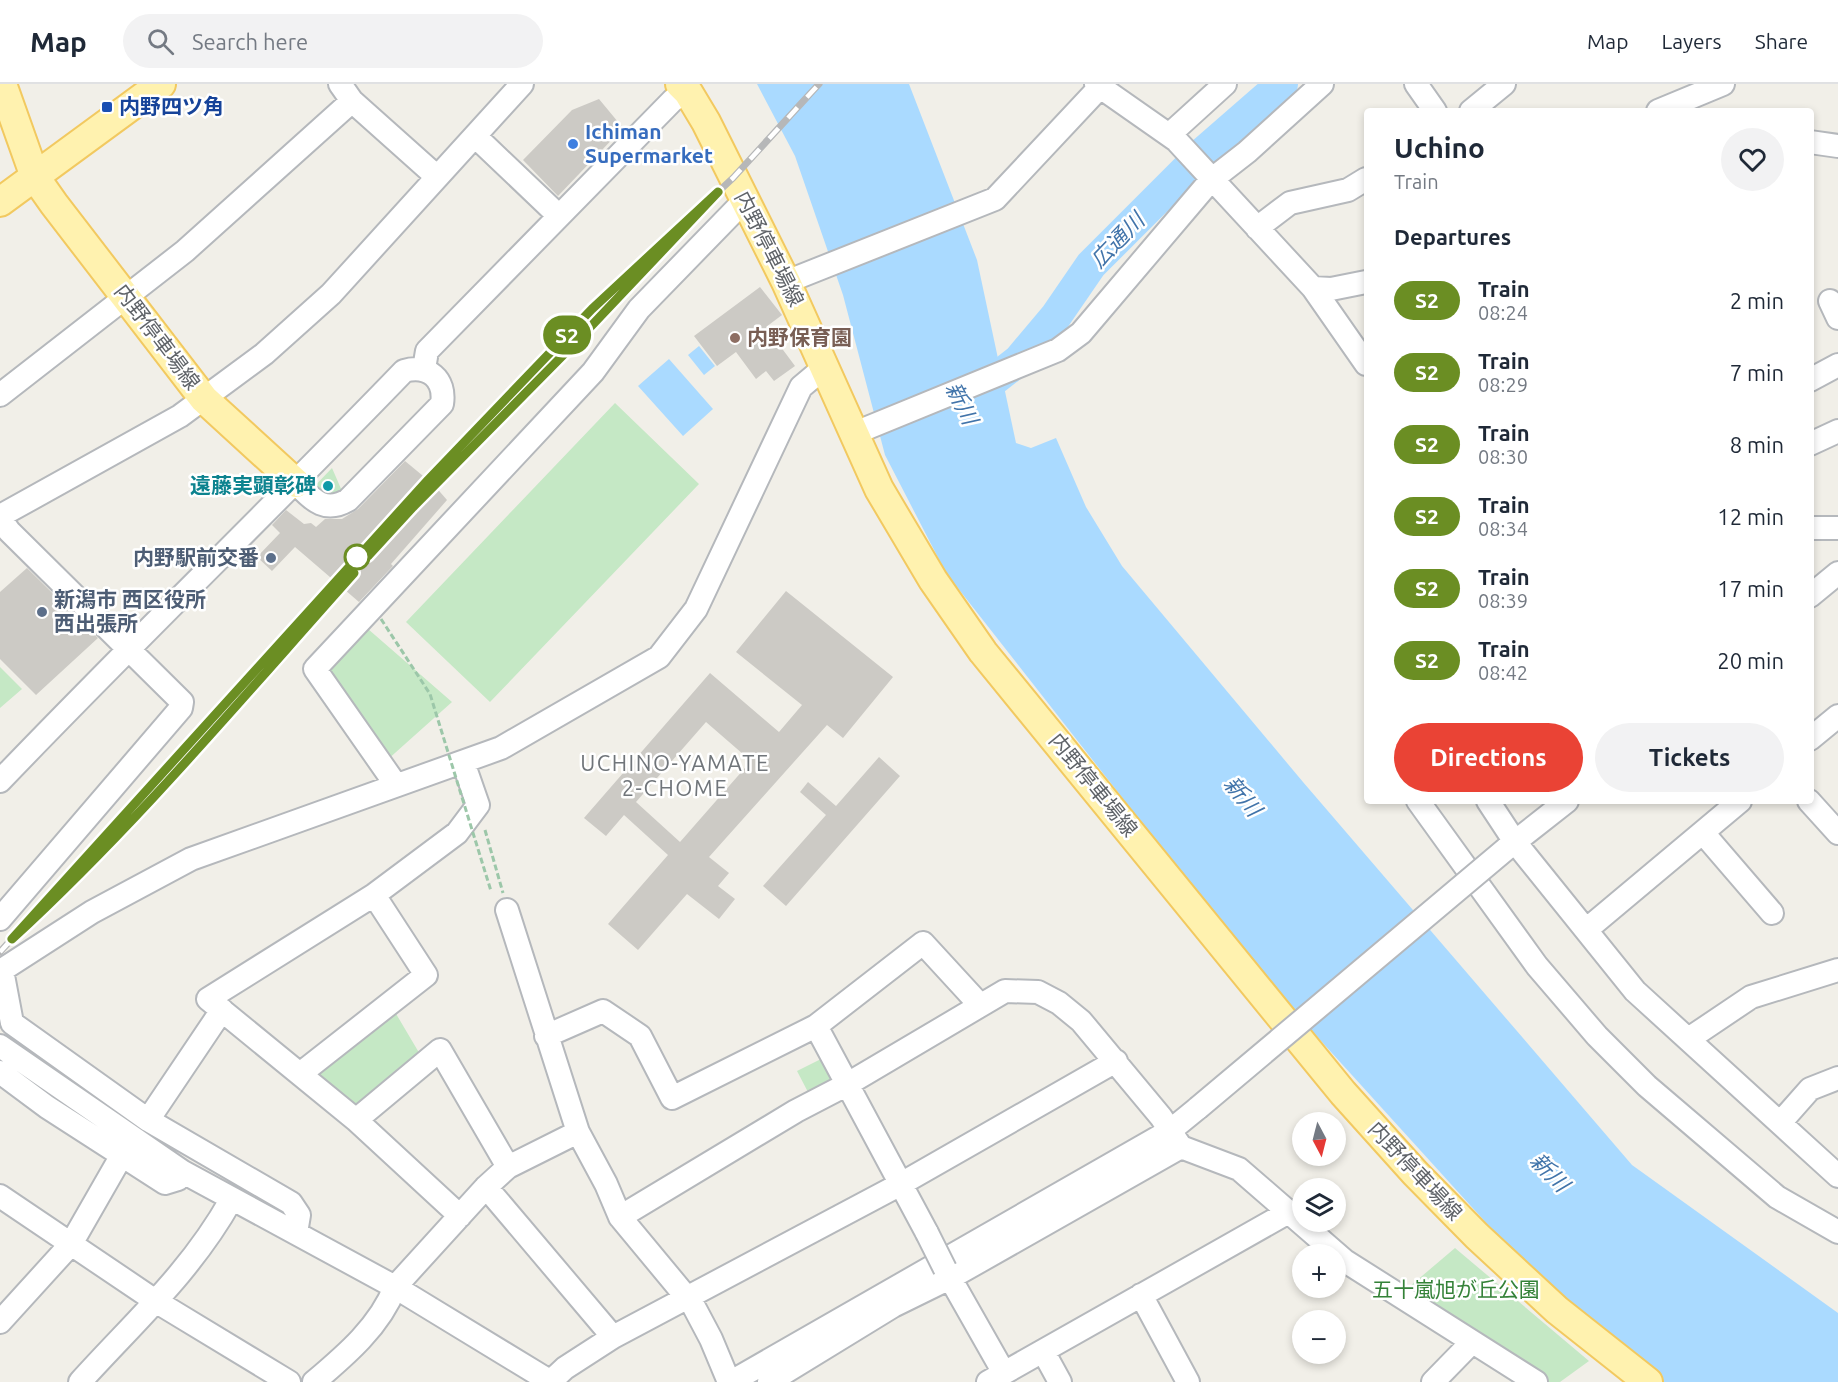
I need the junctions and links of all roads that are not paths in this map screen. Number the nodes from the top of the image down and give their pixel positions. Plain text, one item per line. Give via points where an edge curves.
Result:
1 (2, 84) edge
2 (161, 84) edge
3 (522, 84) edge
4 (1225, 84) edge
5 (1322, 84) edge
6 (1416, 84) edge
7 (1504, 84) edge
8 (1723, 84) edge
9 (1098, 86) edge
10 (684, 88) edge
11 (346, 93) edge
12 (1433, 108) edge
13 (1475, 108) edge
14 (1665, 108) edge
15 (476, 136) junction
16 (1173, 137) junction
17 (1814, 142) edge
18 (1837, 144) edge
19 (436, 176) junction
20 (35, 177) junction
21 (1208, 177) junction
22 (1364, 180) edge
23 (744, 201) junction
24 (0, 202) edge
25 (559, 216) junction
26 (1257, 228) junction
27 (786, 282) junction
28 (1364, 282) edge
29 (1313, 288) junction
30 (128, 298) junction
31 (1364, 361) edge
32 (1838, 365) edge
33 (826, 366) junction
34 (424, 369) junction
35 (1814, 378) edge
36 (0, 395) edge
37 (204, 399) junction
38 (1838, 431) edge
39 (855, 434) junction
40 (1814, 442) edge
41 (296, 483) junction
42 (0, 517) edge
43 (1814, 528) edge
44 (1838, 528) edge
45 (1838, 573) edge
46 (1814, 593) edge
47 (127, 648) junction
48 (1838, 716) edge
49 (1814, 737) edge
50 (463, 762) junction
51 (0, 781) edge
52 (396, 785) junction
53 (1420, 804) edge
54 (1490, 804) edge
55 (1563, 804) edge
56 (1737, 804) edge
57 (1812, 804) edge
58 (1838, 833) edge
59 (1704, 834) junction
60 (1511, 846) junction
61 (374, 895) junction
62 (507, 910) dead end
63 (1772, 913) dead end
64 (0, 919) edge
65 (1586, 930) junction
66 (1838, 970) edge
67 (981, 1005) junction
68 (222, 1010) junction
69 (816, 1026) junction
70 (546, 1036) junction
71 (1689, 1038) junction
72 (0, 1046) edge
73 (1116, 1061) junction
74 (0, 1072) edge
75 (300, 1074) junction
76 (1838, 1078) edge
77 (846, 1085) junction
78 (148, 1120) junction
79 (356, 1120) junction
80 (1780, 1123) junction
81 (578, 1132) junction
82 (1176, 1139) junction
83 (126, 1146) junction
84 (508, 1167) junction
85 (1838, 1176) edge
86 (899, 1185) junction
87 (486, 1186) junction
88 (0, 1196) edge
89 (231, 1200) junction
90 (1287, 1213) junction
91 (460, 1216) junction
92 (620, 1217) junction
93 (1838, 1232) edge
94 (296, 1233) junction
95 (71, 1244) junction
96 (948, 1273) junction
97 (395, 1287) junction
98 (1141, 1295) junction
99 (687, 1296) junction
100 (157, 1302) junction
101 (0, 1322) edge
102 (613, 1337) junction
103 (1472, 1342) junction
104 (1043, 1351) junction
105 (996, 1378) edge
106 (80, 1382) edge
107 (289, 1382) edge
108 (314, 1382) edge
109 (550, 1382) edge
110 (730, 1382) edge
111 (769, 1382) edge
112 (1060, 1382) edge
113 (1188, 1382) edge
114 (1433, 1382) edge
115 (1536, 1382) edge
116 (1648, 1382) edge

1 - 20 main road, 内野停車場線
2 - 20 main road
3 - 15 street
4 - 16 street
5 - 21 street via 1247,152
6 - 12 street
7 - 13 street
8 - 14 street
9 - 16 street
9 - 27 street via 996,199
10 - 23 main road, 内野停車場線 via 706,122
10 - 25 street
11 - 19 street
11 - 30 street via 185,251
15 - 19 street
15 - 25 street
16 - 21 street
17 - 18 street
19 - 37 street via 331,294 264,354
20 - 24 main road
20 - 30 main road, 内野停車場線
21 - 26 street
21 - 39 street via 1081,333 1058,350
22 - 26 street via 1348,190 1290,202
23 - 27 main road, 内野停車場線
23 - 52 street via 639,309 593,372 315,669
25 - 34 street via 427,351
26 - 29 street
27 - 33 main road, 内野停車場線
28 - 29 street
29 - 31 street
30 - 36 street
30 - 37 main road, 内野停車場線
32 - 35 street
33 - 39 main road, 内野停車場線
33 - 50 street via 801,387 696,609 659,657 501,748
34 - 41 street via 404,371
34 - 41 street via 442,385 442,404 348,500 338,506 325,506 314,502
37 - 41 main road, 内野停車場線
37 - 42 street
38 - 40 street
39 - 116 main road, 内野停車場線 via 904,535 983,652 1343,1094 1477,1236 1557,1310
41 - 47 street
42 - 47 street via 9,531
43 - 44 street
45 - 46 street
47 - 51 street
47 - 64 street via 177,695 182,708
48 - 49 street
50 - 52 street
50 - 61 street via 478,805 457,833
52 - 78 street via 191,859 92,912 2,970 12,1023
53 - 93 street via 1537,966 1597,1036 1647,1086 1777,1197
54 - 60 street
55 - 60 street
56 - 59 street
57 - 58 street
59 - 63 street
59 - 65 street
60 - 65 street
60 - 82 street, bridge via 1198,1108
61 - 68 street via 208,999
61 - 75 street via 426,975
62 - 70 street
65 - 71 street via 1635,991
66 - 71 street via 1751,997
67 - 69 street via 923,943
67 - 73 street via 1005,991 1038,992 1059,1002 1081,1021
67 - 77 street
68 - 75 street
68 - 78 street
69 - 70 street via 672,1098 640,1036 603,1011
69 - 77 street
70 - 81 street
71 - 80 street
72 - 83 street
73 - 82 street
73 - 86 street
74 - 83 street via 46,1107
75 - 79 street
76 - 80 street via 1810,1089
77 - 86 street
77 - 92 street
78 - 94 street via 291,1203 299,1215
79 - 84 street via 440,1050
79 - 91 street
80 - 85 street
81 - 84 street
81 - 92 street
82 - 90 street via 1239,1169
82 - 96 street
82 - 110 street
83 - 89 street
83 - 95 street
84 - 87 street
86 - 96 street, bridge
86 - 99 street
87 - 91 street
87 - 102 street
88 - 95 street
89 - 94 street
89 - 100 street via 196,1256
90 - 98 street
90 - 103 street via 1345,1261
91 - 97 street
92 - 99 street
94 - 97 street
95 - 100 street
95 - 101 street
96 - 105 street
96 - 111 street
97 - 108 street via 387,1307 354,1346
97 - 109 street
98 - 104 street
98 - 113 street
99 - 102 street
99 - 110 street
100 - 106 street
100 - 107 street
102 - 109 street
103 - 114 street
103 - 115 street
104 - 105 street
104 - 112 street

